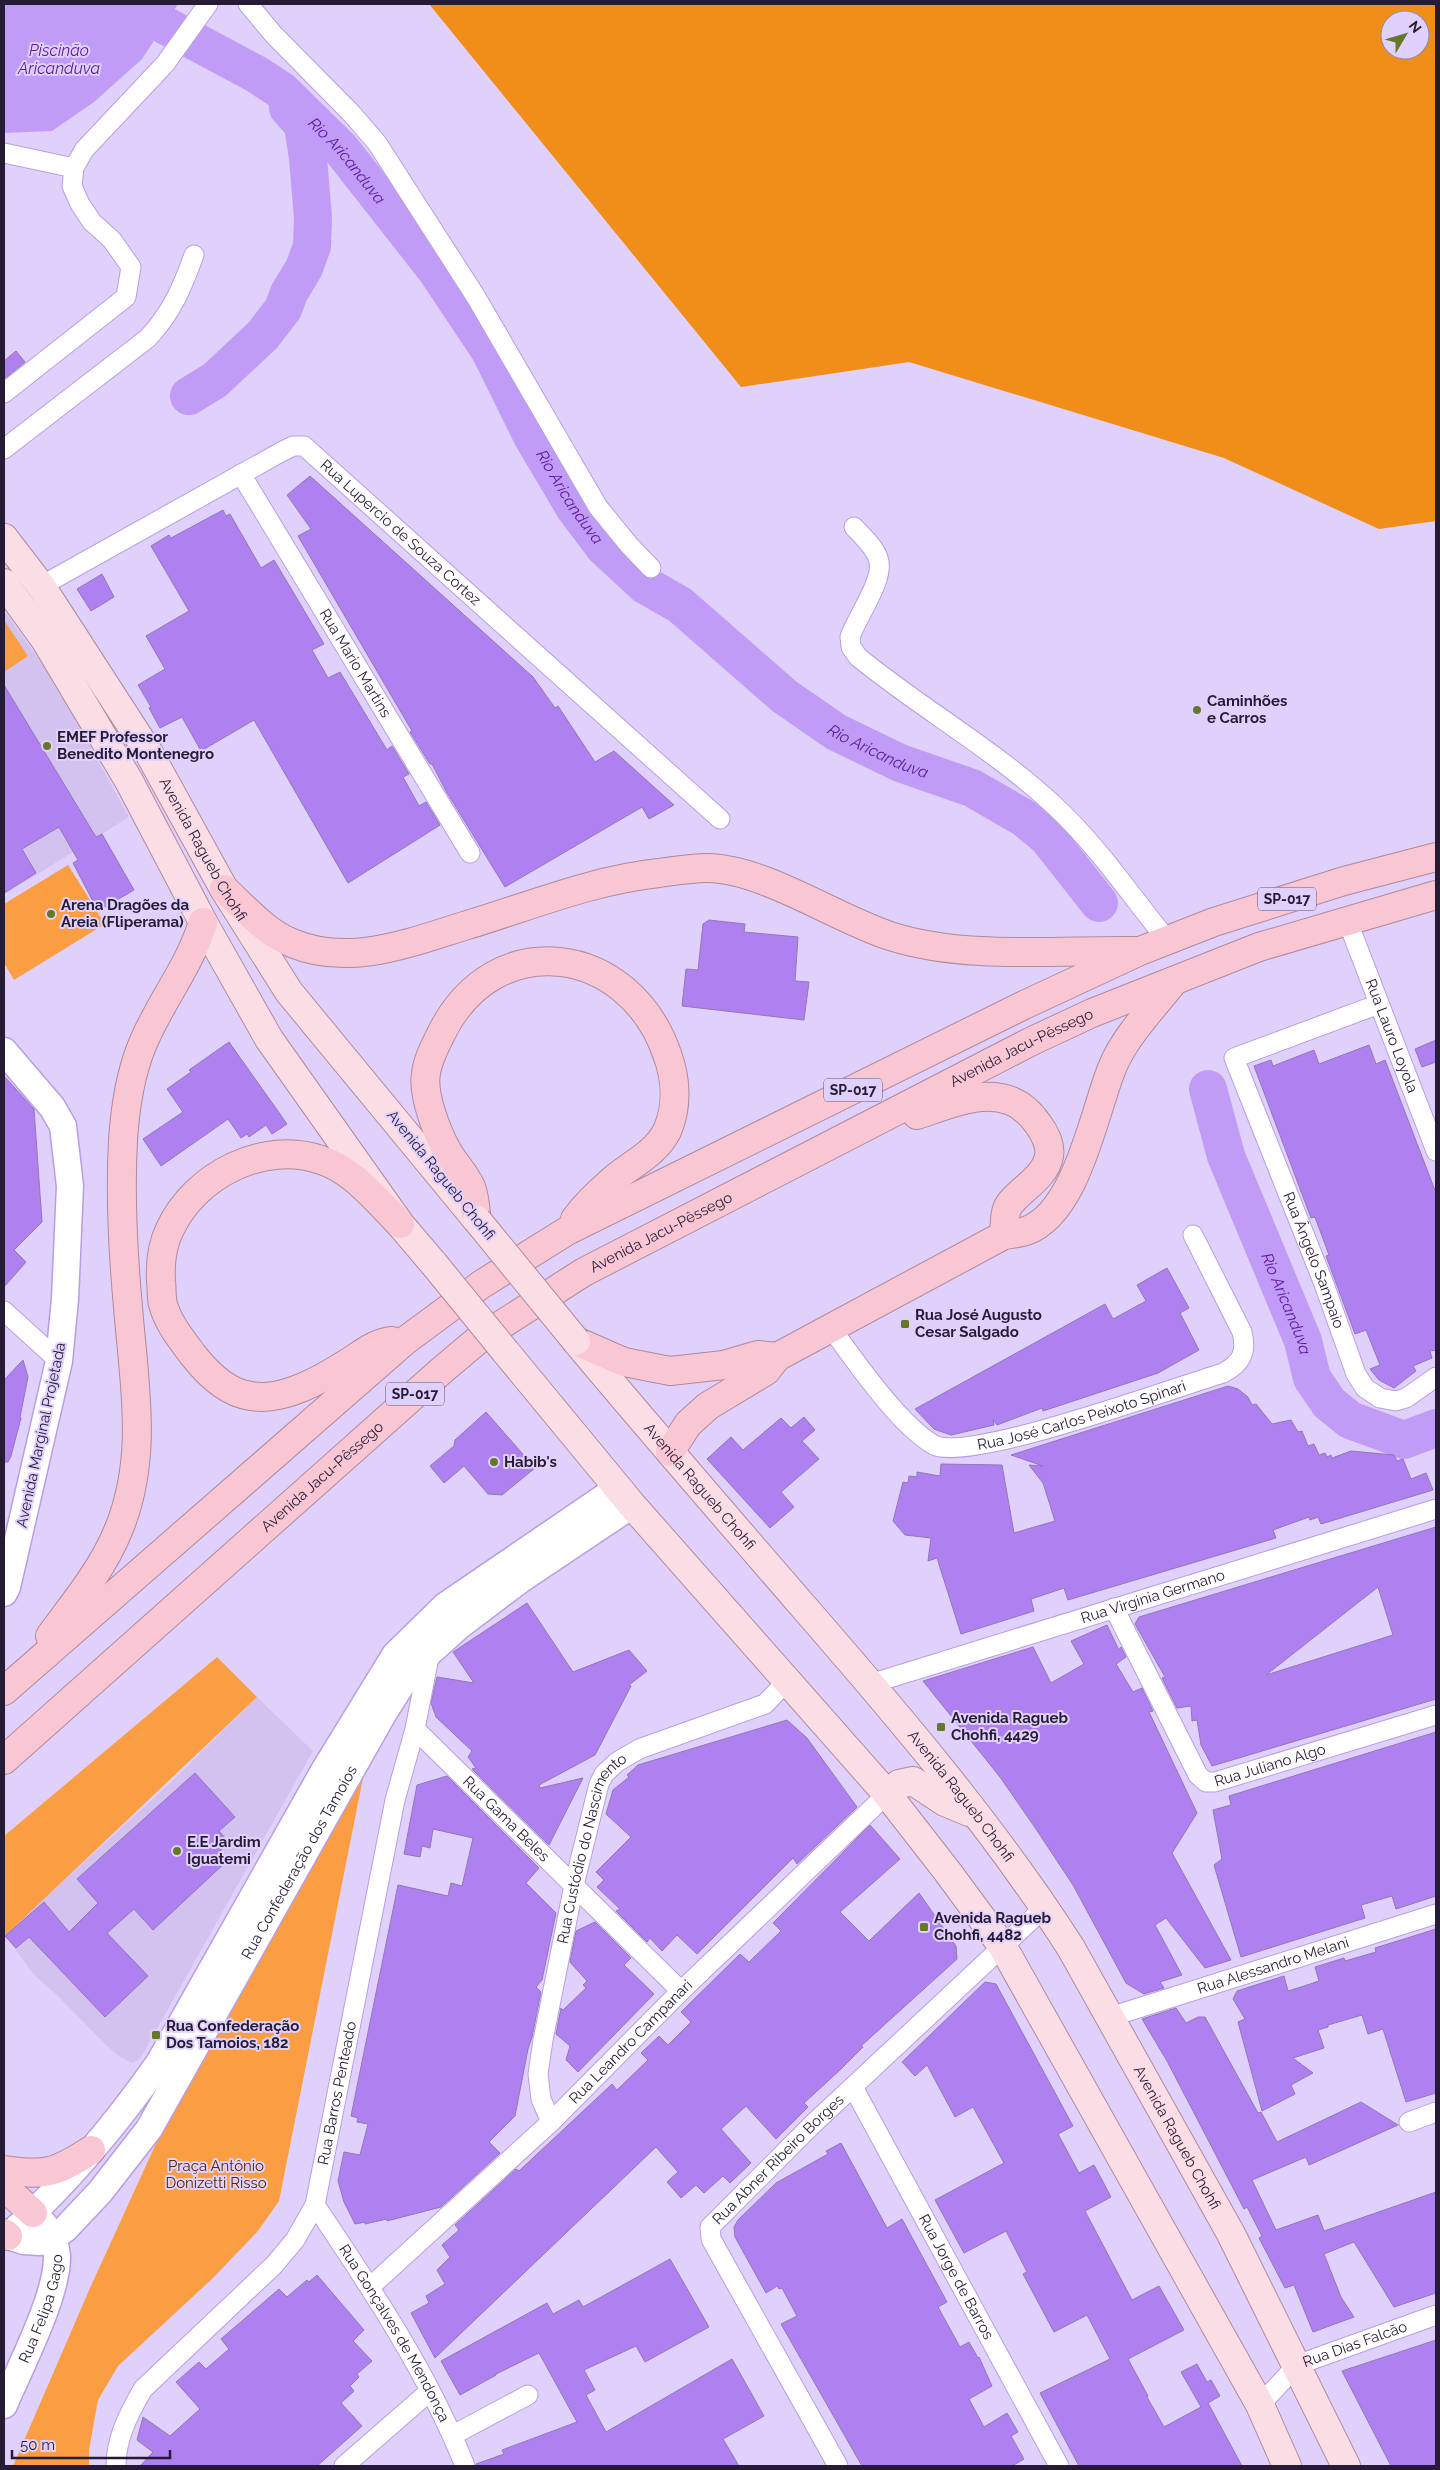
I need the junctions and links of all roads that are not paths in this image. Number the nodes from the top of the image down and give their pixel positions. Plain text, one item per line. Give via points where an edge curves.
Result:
1 (248, 4) edge
2 (205, 8) edge
3 (4, 153) edge
4 (74, 168) junction
5 (194, 255) dead end
6 (4, 393) edge
7 (4, 449) edge
8 (241, 474) junction
9 (854, 527) dead end
10 (4, 538) edge
11 (651, 568) dead end
12 (4, 583) edge
13 (40, 586) junction
14 (720, 818) dead end
15 (470, 853) dead end
16 (1436, 857) edge
17 (224, 889) junction
18 (1436, 895) edge
19 (1347, 920) junction
20 (203, 922) junction
21 (1168, 941) junction
22 (1140, 951) junction
23 (1175, 980) junction
24 (1379, 1004) junction
25 (4, 1051) edge
26 (887, 1115) junction
27 (1436, 1151) edge
28 (477, 1220) junction
29 (400, 1224) junction
30 (567, 1231) junction
31 (1004, 1235) junction
32 (1193, 1235) dead end
33 (4, 1311) edge
34 (831, 1328) junction
35 (406, 1340) junction
36 (576, 1341) junction
37 (778, 1357) junction
38 (59, 1361) junction
39 (1436, 1377) edge
40 (670, 1452) junction
41 (625, 1496) junction
42 (1436, 1509) edge
43 (5, 1588) edge
44 (1114, 1608) junction
45 (430, 1652) junction
46 (787, 1681) junction
47 (12, 1683) edge
48 (870, 1684) junction
49 (1436, 1716) edge
50 (415, 1730) junction
51 (4, 1760) edge
52 (886, 1794) junction
53 (977, 1815) junction
54 (574, 1885) junction
55 (1045, 1907) junction
56 (1436, 1914) edge
57 (1003, 1947) junction
58 (680, 1992) junction
59 (1110, 2018) junction
60 (853, 2087) junction
61 (1436, 2112) edge
62 (551, 2122) junction
63 (1409, 2122) dead end
64 (91, 2150) junction
65 (4, 2170) edge
66 (4, 2187) edge
67 (315, 2205) junction
68 (33, 2213) junction
69 (5, 2236) edge
70 (54, 2237) junction
71 (370, 2287) junction
72 (1436, 2315) edge
73 (1297, 2365) junction
74 (430, 2391) junction
75 (528, 2395) dead end
76 (4, 2405) edge
77 (1260, 2405) junction
78 (452, 2435) junction
79 (116, 2466) edge
80 (344, 2466) edge
81 (465, 2466) edge
82 (838, 2466) edge
83 (1059, 2466) edge
84 (1286, 2466) edge
85 (1346, 2466) edge

1 - 11 street via 376,143 481,305 598,507
2 - 4 street via 165,64 84,150
3 - 4 street
4 - 6 street via 72,186 80,204 131,267 126,297
5 - 7 street via 179,296 148,338
8 - 13 street, Rua Lupercio de Souza Cortez
8 - 14 street, Rua Lupercio de Souza Cortez via 293,446 308,448
8 - 15 street, Rua Mario Martins
9 - 21 street via 874,550 880,566 877,580 850,637 851,647 858,657 981,747 1058,809 1104,858
10 - 13 main road, Avenida Ragueb Chohfi
12 - 20 main road, Avenida Ragueb Chohfi via 46,641 129,781
13 - 17 main road, Avenida Ragueb Chohfi via 149,754
16 - 21 highway, SP-017 via 1344,881 1214,922
17 - 22 highway via 268,929 292,943 355,954 397,947 596,885 655,873 708,868 753,877 891,936 953,950
17 - 28 main road, Avenida Ragueb Chohfi via 289,992
18 - 19 highway, Avenida Jacu-Pêssego / SP-017
19 - 23 highway, Avenida Jacu-Pêssego / SP-017 via 1259,947
19 - 24 street, Rua Lauro Loyola
20 - 29 main road, Avenida Ragueb Chohfi via 269,1039
20 - 47 highway via 194,948 141,1048 130,1086 123,1140 128,1306 139,1436 132,1488 118,1531 95,1574
21 - 22 highway, SP-017
22 - 30 highway, SP-017
23 - 26 highway, Avenida Jacu-Pêssego / SP-017 via 1092,1013
23 - 31 highway via 1113,1066 1089,1138 1063,1200 1046,1219 1027,1231
24 - 27 street, Rua Lauro Loyola
24 - 39 street, Rua Ângelo Sampaio via 1234,1058 1324,1284 1356,1374 1365,1388 1380,1398 1396,1401 1406,1398
25 - 38 main road, Avenida Marginal Projetada via 52,1107 63,1126 70,1186
26 - 31 highway via 912,1116 964,1099 994,1095 1016,1103 1034,1117 1046,1134 1050,1155 1038,1177 1007,1208
26 - 51 highway, Avenida Jacu-Pêssego / SP-017 via 584,1272 479,1339
28 - 30 highway via 471,1188 447,1151 432,1115 425,1073 447,1020 487,978 517,964 550,961 580,966 614,980 641,1004 661,1038 674,1075 672,1112 667,1130 654,1151 615,1178 585,1206
28 - 36 main road, Avenida Ragueb Chohfi, bridge
29 - 35 highway via 351,1177 324,1160 281,1154 241,1162 212,1180 188,1201 169,1230 160,1265 162,1303 175,1331 198,1362 220,1384 250,1396 285,1394 324,1378 380,1342
29 - 41 main road, Avenida Ragueb Chohfi, bridge
30 - 35 highway, SP-017 via 482,1284
31 - 34 highway
32 - 34 street, Rua José Carlos Peixoto Spinari via 1242,1332 1245,1345 1237,1365 1011,1439 950,1449 934,1445 909,1424 864,1373
33 - 38 street
34 - 37 highway
35 - 47 highway, SP-017
36 - 37 highway via 624,1362 670,1371 724,1365 758,1355
36 - 40 main road, Avenida Ragueb Chohfi
37 - 40 highway via 766,1371 708,1406 688,1424
38 - 43 main road, Avenida Marginal Projetada
40 - 48 main road, Avenida Ragueb Chohfi
41 - 45 main road, Rua Confederação dos Tamoios
41 - 46 main road, Avenida Ragueb Chohfi
41 - 64 main road, Rua Confederação dos Tamoios via 445,1606 395,1655 325,1769 159,2063
42 - 44 street, Rua Virginia Germano
44 - 48 street, Rua Virginia Germano
44 - 49 street, Rua Juliano Algo via 1198,1775 1206,1782
45 - 50 street, Rua Barros Penteado
45 - 70 main road, Rua Confederação dos Tamoios via 402,1684 383,1714 149,2129 81,2214
46 - 52 main road, Avenida Ragueb Chohfi
46 - 54 street, Rua Custódio do Nascimento via 765,1704 640,1749 604,1774 593,1802
48 - 53 main road, Avenida Ragueb Chohfi
50 - 54 street, Rua Gama Beles
50 - 67 street, Rua Barros Penteado via 395,1800
52 - 53 main road via 899,1784 913,1780 945,1802
52 - 57 main road, Avenida Ragueb Chohfi
52 - 58 street, Rua Leandro Campanari
53 - 55 main road, Avenida Ragueb Chohfi
54 - 58 street, Rua Gama Beles
54 - 62 street, Rua Custódio do Nascimento via 538,2074 541,2099
55 - 57 street, Rua Abner Ribeiro Borges
55 - 59 main road, Avenida Ragueb Chohfi
56 - 59 street, Rua Alessandro Melani
57 - 60 street, Rua Abner Ribeiro Borges
57 - 77 main road, Avenida Ragueb Chohfi
58 - 62 street, Rua Leandro Campanari
59 - 73 main road, Avenida Ragueb Chohfi via 1231,2234
60 - 82 street, Rua Abner Ribeiro Borges via 716,2220 708,2232
60 - 83 street, Rua Jorge de Barros
61 - 63 street
62 - 71 street, Rua Leandro Campanari
64 - 65 highway via 62,2169 30,2174
64 - 68 main road, Rua Confederação dos Tamoios
66 - 68 highway
67 - 71 street, Rua Gonçalves de Mendonça
67 - 79 street, Rua Barros Penteado via 295,2240 274,2265 143,2389 128,2415 116,2451
68 - 69 main road, Rua Confederação dos Tamoios
68 - 70 main road
69 - 70 main road, Rua Confederação dos Tamoios via 40,2242
70 - 76 main road, Rua Felipa Gago via 57,2254 52,2284
71 - 74 street, Rua Gonçalves de Mendonça
72 - 73 street, Rua Dias Falcão
73 - 77 street, Rua Dias Falcão
73 - 85 main road, Avenida Ragueb Chohfi
74 - 78 street, Rua Gonçalves de Mendonça
74 - 80 street
75 - 78 street
77 - 84 main road, Avenida Ragueb Chohfi
78 - 81 street, Rua Gonçalves de Mendonça

